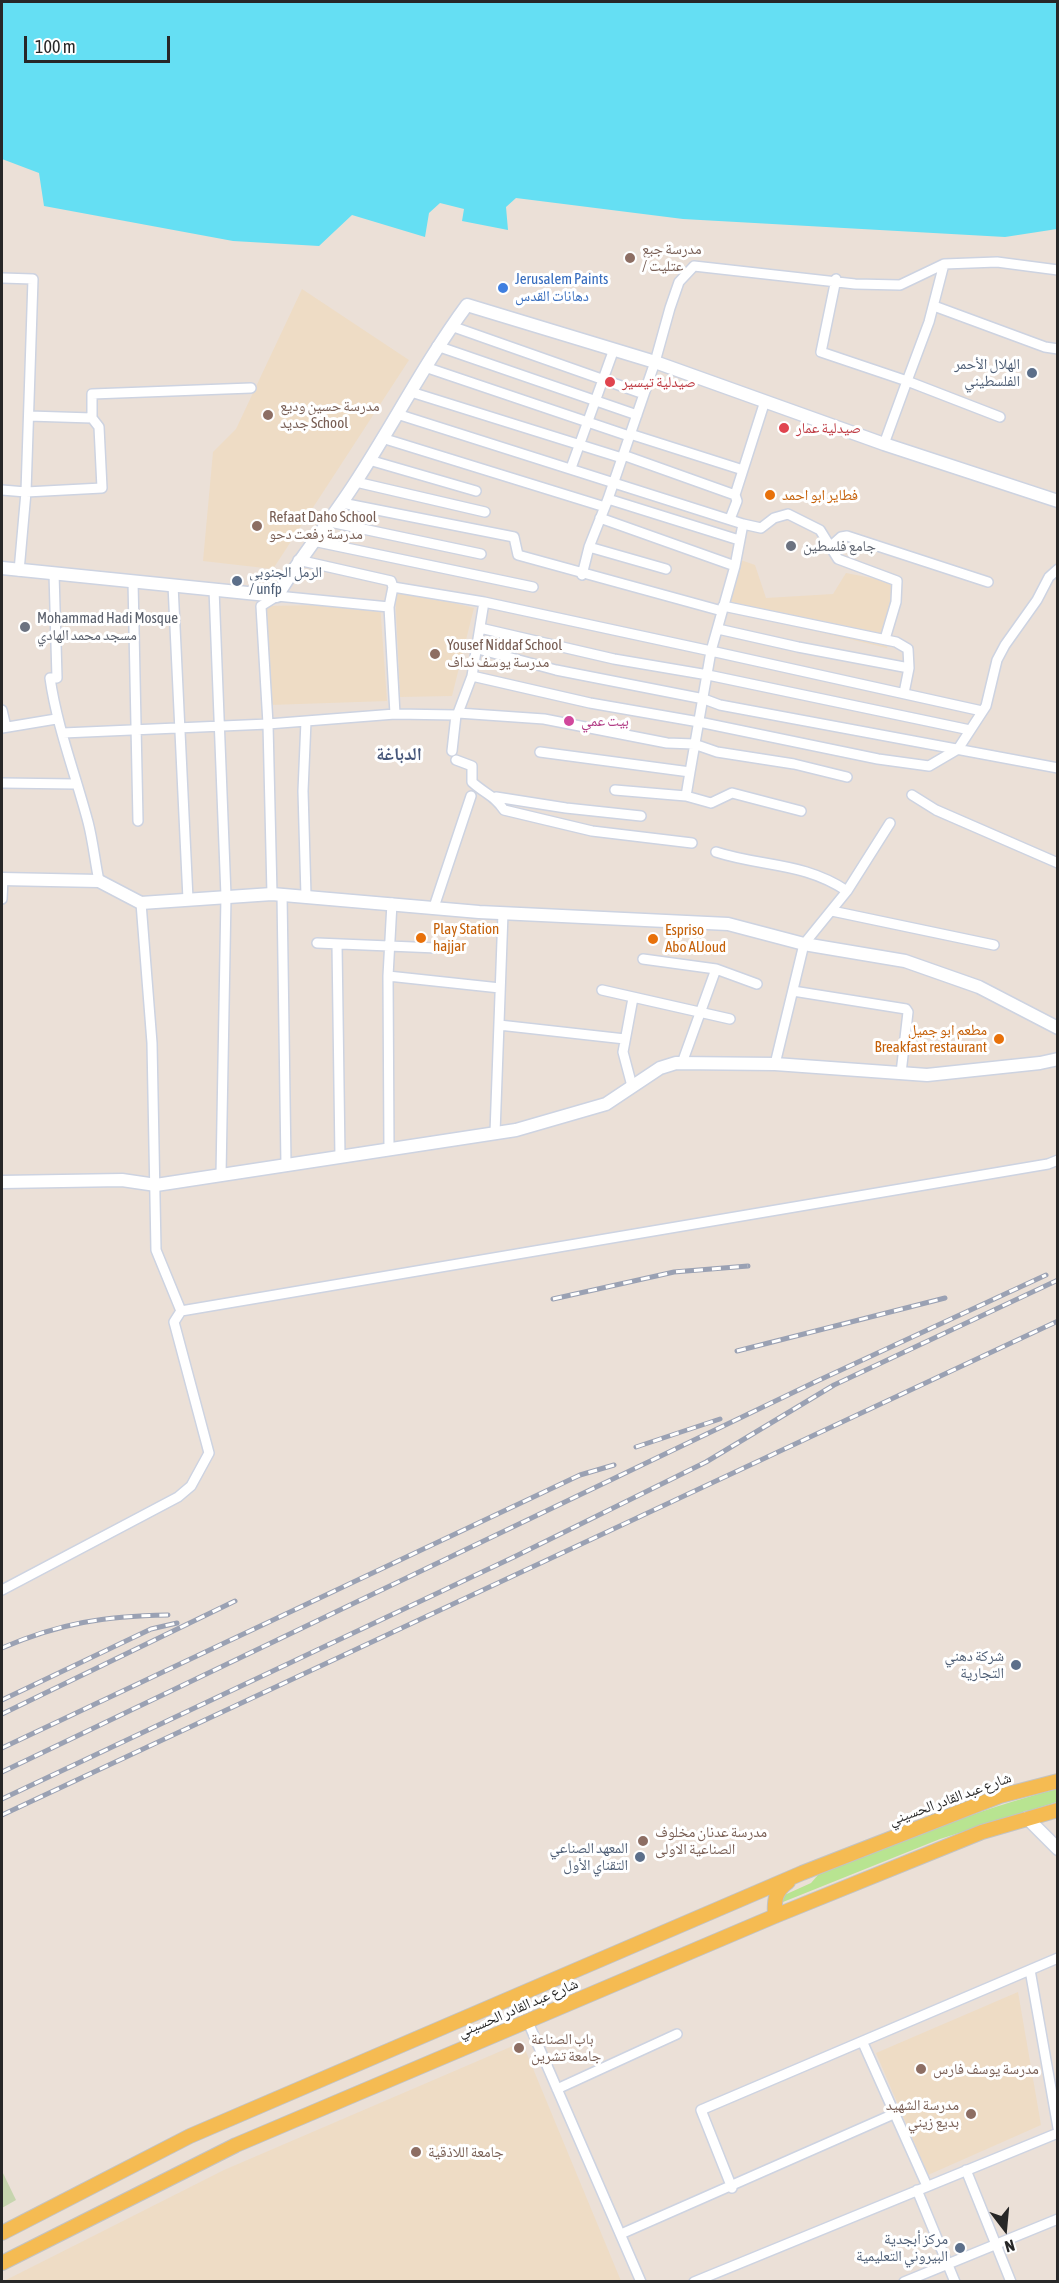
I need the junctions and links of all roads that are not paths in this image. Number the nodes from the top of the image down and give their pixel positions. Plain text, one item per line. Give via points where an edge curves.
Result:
1 (944, 264) junction
2 (1058, 270) edge
3 (2, 278) edge
4 (836, 279) junction
5 (934, 306) junction
6 (451, 326) junction
7 (437, 345) junction
8 (614, 349) junction
9 (1058, 349) edge
10 (654, 362) junction
11 (425, 367) junction
12 (603, 381) junction
13 (907, 381) junction
14 (251, 388) dead end
15 (411, 392) junction
16 (644, 394) junction
17 (765, 401) junction
18 (596, 402) junction
19 (397, 414) junction
20 (637, 415) junction
21 (29, 416) junction
22 (1000, 417) dead end
23 (92, 418) junction
24 (588, 422) junction
25 (630, 435) junction
26 (382, 438) junction
27 (579, 443) junction
28 (884, 444) junction
29 (623, 457) junction
30 (369, 460) junction
31 (571, 468) junction
32 (743, 470) junction
33 (356, 482) junction
34 (613, 483) junction
35 (2, 490) edge
36 (476, 491) dead end
37 (26, 492) junction
38 (735, 495) junction
39 (1058, 501) edge
40 (342, 503) junction
41 (607, 503) junction
42 (485, 512) dead end
43 (600, 518) junction
44 (730, 519) junction
45 (330, 522) junction
46 (743, 524) junction
47 (739, 540) junction
48 (313, 541) junction
49 (831, 546) junction
50 (589, 547) junction
51 (481, 554) dead end
52 (298, 560) junction
53 (735, 566) junction
54 (2, 568) edge
55 (666, 569) dead end
56 (1058, 569) edge
57 (19, 571) junction
58 (54, 573) junction
59 (582, 575) junction
60 (133, 581) junction
61 (988, 582) dead end
62 (173, 585) junction
63 (393, 587) junction
64 (533, 587) dead end
65 (214, 589) junction
66 (277, 596) junction
67 (483, 602) junction
68 (389, 607) junction
69 (722, 609) junction
70 (480, 628) junction
71 (718, 628) junction
72 (885, 639) junction
73 (478, 649) junction
74 (711, 651) junction
75 (909, 668) junction
76 (708, 675) junction
77 (472, 676) junction
78 (904, 693) junction
79 (704, 699) junction
80 (2, 710) edge
81 (982, 711) junction
82 (395, 714) junction
83 (457, 714) junction
84 (56, 719) junction
85 (306, 721) junction
86 (699, 722) junction
87 (268, 724) junction
88 (219, 726) junction
89 (4, 727) edge
90 (180, 728) junction
91 (137, 730) junction
92 (970, 730) junction
93 (63, 733) junction
94 (694, 744) junction
95 (958, 749) junction
96 (540, 752) dead end
97 (1058, 768) edge
98 (690, 772) junction
99 (847, 777) dead end
100 (2, 783) edge
101 (75, 784) junction
102 (615, 790) dead end
103 (912, 795) dead end
104 (471, 796) dead end
105 (686, 796) junction
106 (496, 797) junction
107 (801, 810) dead end
108 (641, 816) dead end
109 (138, 821) dead end
110 (890, 824) dead end
111 (692, 843) dead end
112 (716, 852) dead end
113 (1058, 864) edge
114 (2, 879) edge
115 (99, 881) junction
116 (847, 891) junction
117 (277, 894) junction
118 (226, 896) junction
119 (306, 896) junction
120 (2, 899) edge
121 (188, 899) junction
122 (141, 903) junction
123 (392, 903) junction
124 (434, 907) junction
125 (832, 911) junction
126 (503, 913) junction
127 (317, 943) dead end
128 (337, 944) junction
129 (804, 944) junction
130 (994, 945) dead end
131 (389, 946) junction
132 (437, 948) dead end
133 (643, 959) dead end
134 (716, 969) junction
135 (388, 976) junction
136 (757, 984) dead end
137 (500, 988) junction
138 (602, 990) dead end
139 (793, 991) junction
140 (633, 998) junction
141 (700, 1012) junction
142 (730, 1018) dead end
143 (499, 1024) junction
144 (1058, 1028) edge
145 (624, 1039) junction
146 (1058, 1059) edge
147 (682, 1063) junction
148 (775, 1064) junction
149 (902, 1073) junction
150 (632, 1086) junction
151 (495, 1133) junction
152 (390, 1149) junction
153 (340, 1157) junction
154 (1058, 1160) edge
155 (286, 1165) junction
156 (221, 1175) junction
157 (2, 1182) edge
158 (156, 1185) junction
159 (181, 1311) junction
160 (2, 1590) edge
161 (1058, 1780) edge
162 (1058, 1810) edge
163 (1027, 1818) junction
164 (1058, 1849) edge
165 (802, 1873) junction
166 (775, 1916) junction
167 (1058, 1958) edge
168 (1030, 1970) junction
169 (528, 2022) junction
170 (677, 2034) dead end
171 (863, 2043) junction
172 (557, 2089) junction
173 (896, 2113) junction
174 (1058, 2128) edge
175 (1058, 2133) edge
176 (966, 2170) junction
177 (732, 2188) junction
178 (922, 2188) junction
179 (1058, 2219) edge
180 (2, 2233) edge
181 (621, 2234) junction
182 (997, 2242) junction
183 (2, 2263) edge
184 (947, 2264) junction
185 (641, 2282) edge
186 (694, 2282) edge
187 (904, 2282) edge
188 (955, 2282) edge
189 (1011, 2282) edge

1 - 2 street via 997,262
1 - 4 street via 900,285 855,284
1 - 5 street
3 - 21 street via 33,279
4 - 10 street via 694,266 679,282
4 - 13 street via 821,352
5 - 9 street
5 - 13 street
6 - 7 street
6 - 8 street via 467,306
6 - 12 street
7 - 11 street
7 - 18 street
8 - 10 street
8 - 12 street
10 - 16 street
10 - 17 street
11 - 15 street
11 - 24 street
12 - 16 street
12 - 18 street
13 - 22 street
13 - 28 street
14 - 23 street via 92,394
15 - 19 street
15 - 27 street
16 - 20 street
17 - 28 street
17 - 32 street
18 - 20 street
18 - 24 street
19 - 26 street
19 - 31 street
20 - 25 street
21 - 23 street
21 - 37 street
23 - 37 street via 99,427 102,488
24 - 25 street
24 - 27 street
25 - 29 street
25 - 32 street
26 - 30 street
26 - 41 street
27 - 29 street
27 - 31 street
28 - 39 street
29 - 34 street
29 - 38 street
30 - 33 street
30 - 36 street
31 - 34 street
32 - 38 street
33 - 40 street
33 - 42 street
34 - 41 street
34 - 44 street
35 - 37 street
37 - 57 street
38 - 44 street via 737,501
40 - 45 street
40 - 59 street via 514,537 518,555
41 - 43 street
41 - 47 street
43 - 50 street
43 - 53 street
44 - 46 street
45 - 48 street
45 - 51 street
46 - 47 street
46 - 49 street via 761,528 788,514 814,525
47 - 53 street
48 - 52 street
48 - 64 street
49 - 61 street via 848,536
49 - 72 street via 838,559 897,581 896,602
50 - 55 street
50 - 59 street
52 - 63 street via 391,581
52 - 66 street
53 - 69 street
54 - 57 street
56 - 81 street via 1005,645
57 - 58 street
58 - 60 street
58 - 84 street via 57,678 50,678
59 - 69 street
60 - 62 street
60 - 91 street
62 - 65 street
62 - 90 street
63 - 67 street
63 - 68 street
65 - 66 street
65 - 88 street
66 - 68 street
66 - 87 street via 261,606
67 - 70 street
67 - 74 street
68 - 82 street
69 - 71 street
69 - 72 street
70 - 73 street
70 - 76 street via 614,659
71 - 74 street
71 - 75 street
72 - 75 street via 908,649
73 - 77 street
73 - 79 street via 556,670
74 - 76 street
74 - 78 street
75 - 78 street
76 - 79 street
76 - 92 street
77 - 83 street
77 - 86 street via 590,703
78 - 81 street
79 - 86 street
79 - 95 street
80 - 89 street
81 - 92 street
82 - 83 street
82 - 85 street
83 - 94 street via 544,719 667,743
83 - 106 street via 454,756 472,766 472,782
84 - 89 street
84 - 93 street
85 - 87 street
85 - 119 street
86 - 94 street
86 - 95 street via 929,766
87 - 88 street
87 - 117 street
88 - 90 street
88 - 118 street
90 - 91 street
90 - 121 street
91 - 93 street
91 - 109 street
92 - 95 street
93 - 101 street
94 - 98 street
94 - 99 street
95 - 97 street
96 - 98 street
98 - 105 street
100 - 101 street
101 - 115 street via 88,822
102 - 105 street
103 - 113 street via 936,810
104 - 124 street
105 - 107 street via 711,803 732,793
106 - 108 street
106 - 111 street via 504,810 592,831
110 - 116 street
112 - 116 street via 827,877
114 - 115 street
114 - 120 street
115 - 122 street
116 - 125 street
117 - 118 street
117 - 119 street
117 - 155 street
118 - 121 street
118 - 156 street
119 - 123 street
121 - 122 street
122 - 158 street via 152,1043
123 - 124 street
123 - 131 street
124 - 126 street
125 - 129 street
125 - 130 street
126 - 129 street via 728,924
126 - 137 street
127 - 128 street
128 - 131 street
128 - 153 street
129 - 139 street
129 - 144 street via 905,962 979,987
131 - 132 street
131 - 135 street
133 - 134 street
134 - 136 street
134 - 141 street
135 - 137 street
135 - 152 street
137 - 143 street
138 - 140 street
139 - 148 street
139 - 149 street via 906,1009 907,1042
140 - 141 street
140 - 145 street
141 - 142 street
141 - 147 street
143 - 145 street
143 - 151 street
145 - 150 street via 623,1052
146 - 149 street via 927,1075
147 - 148 street
147 - 150 street via 660,1068
148 - 149 street
150 - 151 street via 596,1108
151 - 152 street
152 - 153 street
153 - 155 street
154 - 159 street
155 - 156 street
156 - 158 street
157 - 158 street via 122,1180
158 - 159 street via 156,1250
159 - 160 street via 174,1322 209,1453 191,1486 178,1497
161 - 165 main road, شارع عبد القادر الحسيني via 1000,1796
162 - 163 main road, شارع عبد القادر الحسيني
163 - 164 street
163 - 166 main road, شارع عبد القادر الحسيني via 982,1832
165 - 166 main road via 780,1887 774,1901
165 - 180 main road, شارع عبد القادر الحسيني via 190,2136
166 - 169 main road, شارع عبد القادر الحسيني
167 - 168 street
168 - 171 street
168 - 174 street
169 - 172 street
169 - 183 main road, شارع عبد القادر الحسيني via 236,2145
170 - 172 street
171 - 173 street
171 - 177 street via 701,2110
172 - 181 street
173 - 177 street
173 - 178 street
175 - 176 street
176 - 178 street
176 - 182 street
177 - 181 street
178 - 184 street
178 - 186 street
179 - 182 street
181 - 185 street
182 - 184 street
182 - 189 street
184 - 187 street
184 - 188 street

